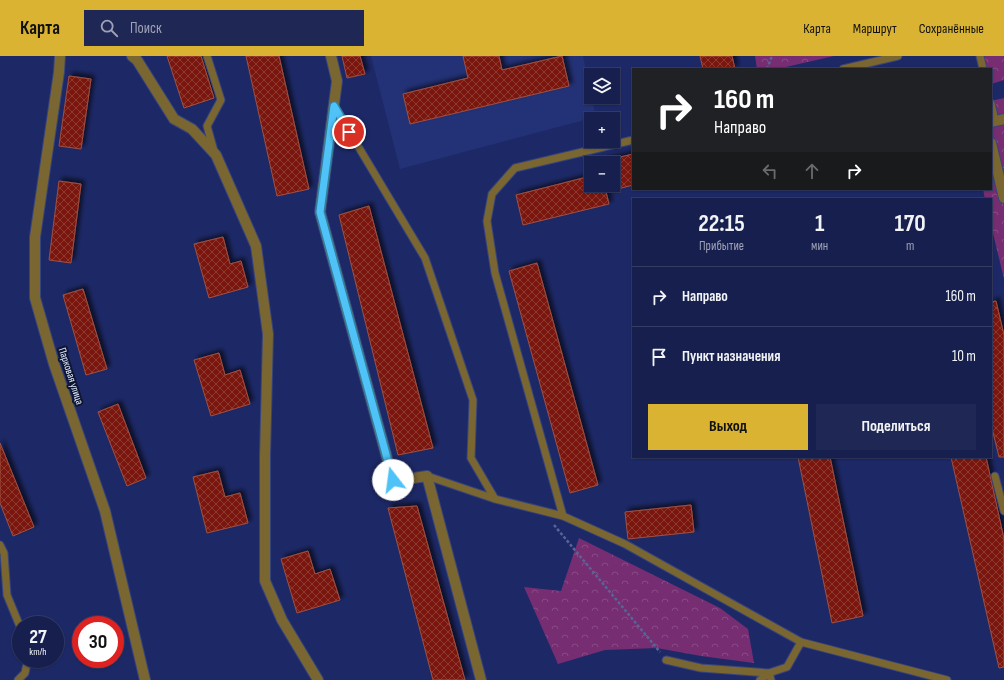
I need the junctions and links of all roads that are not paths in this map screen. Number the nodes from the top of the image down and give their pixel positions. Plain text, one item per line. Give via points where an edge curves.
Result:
1 (60, 56) edge
2 (132, 56) edge
3 (207, 56) edge
4 (331, 56) edge
5 (898, 56) edge
6 (980, 56) edge
7 (847, 68) edge
8 (983, 68) edge
9 (334, 106) junction
10 (992, 106) edge
11 (997, 121) edge
12 (632, 140) edge
13 (992, 147) edge
14 (216, 155) junction
15 (1004, 198) edge
16 (427, 476) junction
17 (995, 476) dead end
18 (496, 499) junction
19 (1004, 511) edge
20 (563, 516) junction
21 (0, 545) edge
22 (16, 616) edge
23 (801, 642) junction
24 (666, 660) road end
25 (26, 668) edge
26 (770, 676) edge
27 (18, 680) edge
28 (145, 680) edge
29 (318, 680) edge
30 (481, 680) edge
31 (760, 680) edge
32 (947, 680) edge

1 - 28 street, Парковая улица via 35,237 35,298 54,364 105,511
2 - 14 street via 174,119 192,129
3 - 14 lane via 221,100 207,126
4 - 9 street via 337,80
5 - 7 lane
6 - 8 lane
9 - 16 street via 320,212 393,480
9 - 18 lane via 425,258 473,400 471,458
10 - 11 lane
12 - 20 lane via 514,168 492,194 488,214 495,273
13 - 15 street
14 - 29 street via 256,246 268,334 265,581 282,620
16 - 18 lane
16 - 30 street
17 - 19 lane
18 - 20 lane
20 - 23 lane via 625,544
21 - 22 lane via 4,552 7,595
23 - 26 lane via 787,667
23 - 32 lane
24 - 26 lane via 701,668
25 - 27 lane
26 - 31 lane

